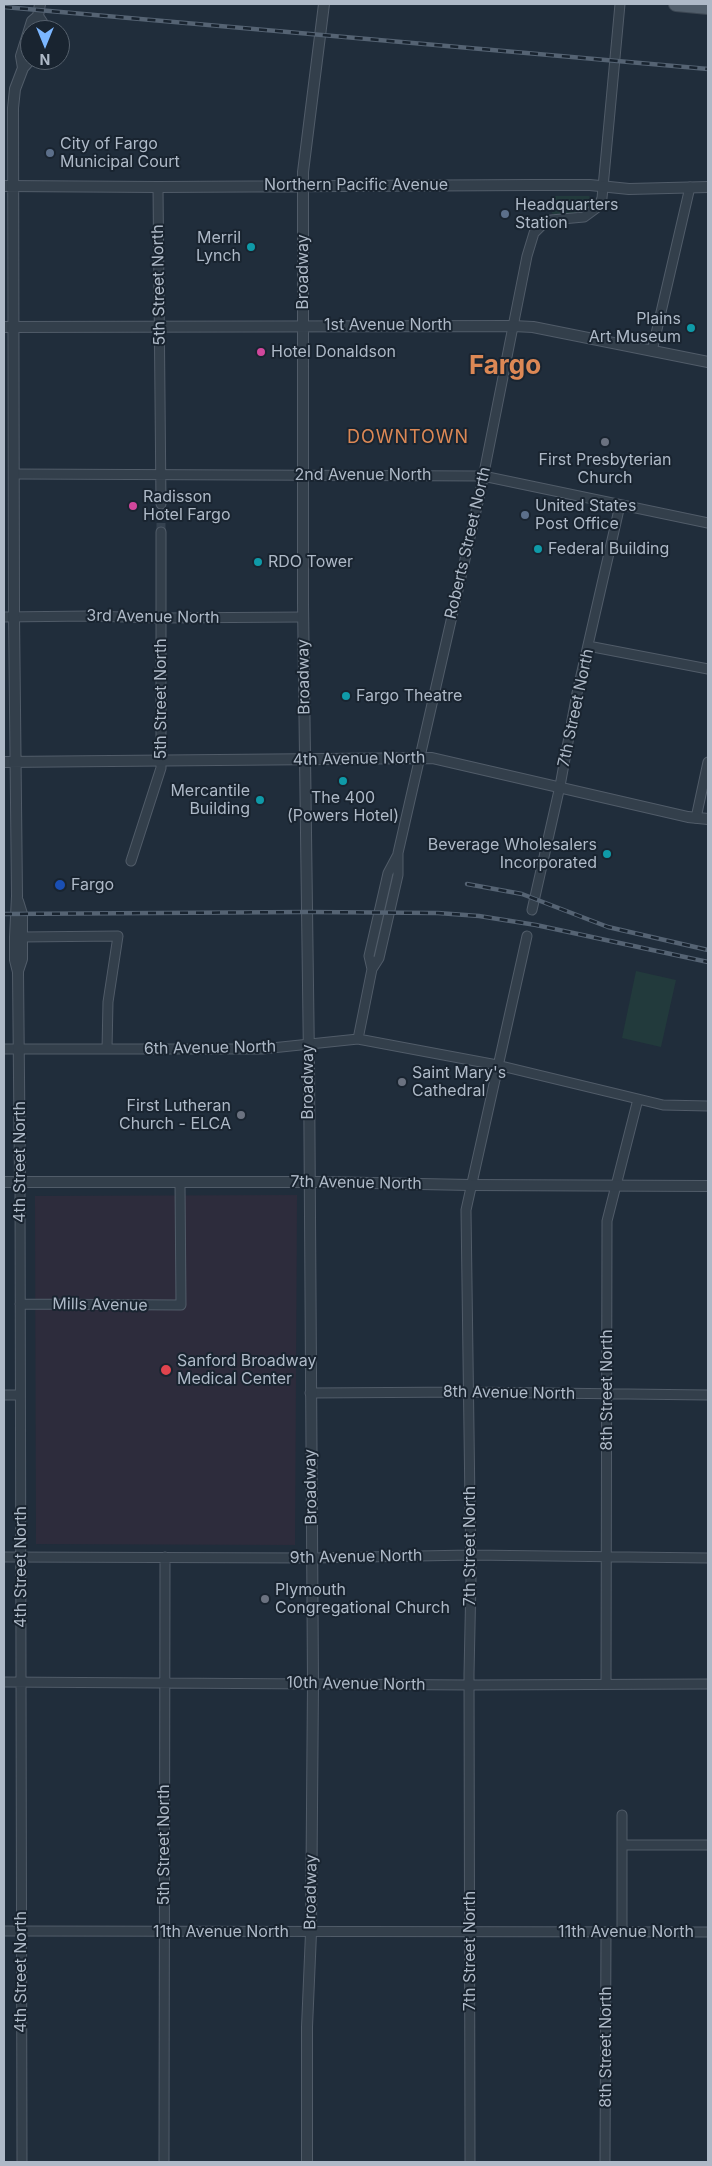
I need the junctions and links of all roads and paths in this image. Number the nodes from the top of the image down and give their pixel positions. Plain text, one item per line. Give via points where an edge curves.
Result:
1 (40, 4) edge
2 (324, 4) edge
3 (620, 4) edge
4 (676, 4) edge
5 (708, 7) edge
6 (38, 16) junction
7 (33, 20) edge
8 (41, 20) edge
9 (22, 70) edge
10 (303, 185) junction
11 (8, 186) edge
12 (604, 186) junction
13 (158, 187) junction
14 (690, 187) junction
15 (708, 187) edge
16 (160, 326) junction
17 (303, 326) junction
18 (513, 326) junction
19 (9, 327) edge
20 (652, 351) junction
21 (708, 362) edge
22 (14, 474) junction
23 (162, 475) junction
24 (303, 475) junction
25 (483, 476) junction
26 (161, 504) tunnel mouth
27 (620, 505) junction
28 (708, 523) edge
29 (161, 532) tunnel mouth
30 (9, 616) edge
31 (303, 617) junction
32 (160, 618) junction
33 (588, 646) junction
34 (708, 669) edge
35 (419, 758) junction
36 (161, 760) junction
37 (305, 760) junction
38 (4, 762) edge
39 (15, 762) junction
40 (708, 762) edge
41 (560, 786) junction
42 (696, 818) junction
43 (708, 819) edge
44 (132, 861) dead end
45 (17, 896) junction
46 (532, 910) dead end
47 (527, 936) dead end
48 (22, 937) junction
49 (18, 972) junction
50 (358, 1038) junction
51 (308, 1045) junction
52 (4, 1049) edge
53 (18, 1049) junction
54 (107, 1049) junction
55 (497, 1065) junction
56 (638, 1099) junction
57 (708, 1106) edge
58 (4, 1182) edge
59 (20, 1182) junction
60 (308, 1182) junction
61 (180, 1183) junction
62 (470, 1185) junction
63 (616, 1185) junction
64 (708, 1186) edge
65 (20, 1304) junction
66 (468, 1392) junction
67 (310, 1393) junction
68 (608, 1394) junction
69 (4, 1395) edge
70 (20, 1395) junction
71 (708, 1395) edge
72 (471, 1555) junction
73 (4, 1557) edge
74 (21, 1557) junction
75 (164, 1557) junction
76 (607, 1557) junction
77 (312, 1558) junction
78 (708, 1558) edge
79 (4, 1682) edge
80 (21, 1682) junction
81 (164, 1683) junction
82 (313, 1683) junction
83 (606, 1684) junction
84 (708, 1684) edge
85 (470, 1685) junction
86 (622, 1815) dead end
87 (622, 1845) junction
88 (708, 1845) edge
89 (4, 1931) edge
90 (21, 1931) junction
91 (164, 1932) junction
92 (606, 1932) junction
93 (622, 1932) junction
94 (708, 1932) edge
95 (311, 1933) junction
96 (470, 1933) junction
97 (22, 2162) edge
98 (164, 2162) edge
99 (308, 2162) edge
100 (470, 2162) edge
101 (605, 2162) edge

1 - 6 street, 4th Street North
2 - 10 street, Broadway
3 - 12 street
4 - 5 main road
6 - 7 street, 4th Street North
6 - 8 street, 4th Street North
9 - 11 street, 4th Street North via 14,89
10 - 12 street, Northern Pacific Avenue
10 - 13 street, Northern Pacific Avenue
10 - 17 street, Broadway
11 - 13 street, Northern Pacific Avenue
11 - 19 street, 4th Street North
12 - 14 street, Northern Pacific Avenue via 629,189
12 - 18 street, Roberts Street North via 599,206 592,212 584,217 551,220 534,233
13 - 16 street, 5th Street North
14 - 15 street, Northern Pacific Avenue
14 - 20 street
16 - 17 street, 1st Avenue North
16 - 19 street, 1st Avenue North
16 - 23 street, 5th Street North
17 - 18 street, 1st Avenue North
17 - 24 street, Broadway
18 - 20 street, 1st Avenue North via 533,327
18 - 25 street, Roberts Street North
19 - 22 street, 4th Street North
20 - 21 street, 1st Avenue North
22 - 23 street, 2nd Avenue North
22 - 30 street, 4th Street North
23 - 24 street, 2nd Avenue North
23 - 26 street, 5th Street North
24 - 25 street, 2nd Avenue North
24 - 31 street, Broadway
25 - 27 street, 2nd Avenue North
25 - 35 street, Roberts Street North
27 - 28 street, 2nd Avenue North
27 - 33 street, 7th Street North
29 - 32 street, 5th Street North
30 - 32 street, 3rd Avenue North
30 - 39 street, 4th Street North
31 - 32 street, 3rd Avenue North
31 - 37 street, Broadway
32 - 36 street, 5th Street North
33 - 34 street
33 - 41 street, 7th Street North
35 - 37 street, 4th Avenue North
35 - 41 street, 4th Avenue North via 440,759
35 - 50 street, Roberts Street North via 398,853 398,875 379,958 372,969
36 - 37 street, 4th Avenue North
36 - 39 street, 4th Avenue North
36 - 44 street, 5th Street North via 160,774
37 - 51 street, Broadway
38 - 39 street, 4th Avenue North
39 - 45 street, 4th Street North
40 - 42 street
41 - 42 street, 4th Avenue North
41 - 46 street, 7th Street North
42 - 43 street, 4th Avenue North
45 - 48 street, 4th Street North via 22,914
45 - 49 street, 4th Street North via 15,952
47 - 55 street, 7th Street North
48 - 49 street, 4th Street North via 22,960
48 - 54 street via 118,936 108,1002
49 - 53 street, 4th Street North
50 - 51 street, 6th Avenue North
50 - 55 street, 6th Avenue North
51 - 54 street, 6th Avenue North via 262,1049
51 - 60 street, Broadway
52 - 53 street, 6th Avenue North
53 - 54 street, 6th Avenue North
53 - 59 street, 4th Street North
55 - 56 street, 6th Avenue North
55 - 62 street, 7th Street North
56 - 57 street, 6th Avenue North via 663,1105
56 - 63 street, 8th Street North
58 - 59 street, 7th Avenue North
59 - 61 street, 7th Avenue North
59 - 65 street, 4th Street North
60 - 61 street, 7th Avenue North
60 - 62 street, 7th Avenue North
60 - 67 street, Broadway
61 - 65 street, Mills Avenue via 181,1305
62 - 63 street, 7th Avenue North
62 - 66 street, 7th Street North via 466,1210
63 - 64 street, 7th Avenue North
63 - 68 street, 8th Street North via 607,1221
65 - 70 street, 4th Street North
66 - 67 street, 8th Avenue North
66 - 68 street, 8th Avenue North
66 - 72 street, 7th Street North
67 - 77 street, Broadway
68 - 71 street, 8th Avenue North
68 - 76 street, 8th Street North
69 - 70 street
70 - 74 street, 4th Street North
72 - 76 street, 9th Avenue North
72 - 77 street, 9th Avenue North
72 - 85 street, 7th Street North
73 - 74 street, 9th Avenue North
74 - 75 street, 9th Avenue North
74 - 80 street, 4th Street North
75 - 77 street, 9th Avenue North
75 - 81 street, 5th Street North
76 - 78 street, 9th Avenue North
76 - 83 street, 8th Street North
77 - 82 street, Broadway
79 - 80 street, 10th Avenue North
80 - 81 street, 10th Avenue North
80 - 90 street, 4th Street North
81 - 82 street, 10th Avenue North
81 - 91 street, 5th Street North
82 - 85 street, 10th Avenue North
82 - 95 street, Broadway
83 - 84 street, 10th Avenue North
83 - 85 street, 10th Avenue North
85 - 96 street, 7th Street North
86 - 87 street
87 - 88 street
87 - 93 street
89 - 90 street, 11th Avenue North
90 - 91 street, 11th Avenue North
90 - 97 street, 4th Street North
91 - 95 street, 11th Avenue North
91 - 98 street, 5th Street North
92 - 93 street, 11th Avenue North
92 - 96 street, 11th Avenue North
92 - 101 street, 8th Street North
93 - 94 street, 11th Avenue North
95 - 96 street, 11th Avenue North
95 - 99 street, Broadway
96 - 100 street, 7th Street North

